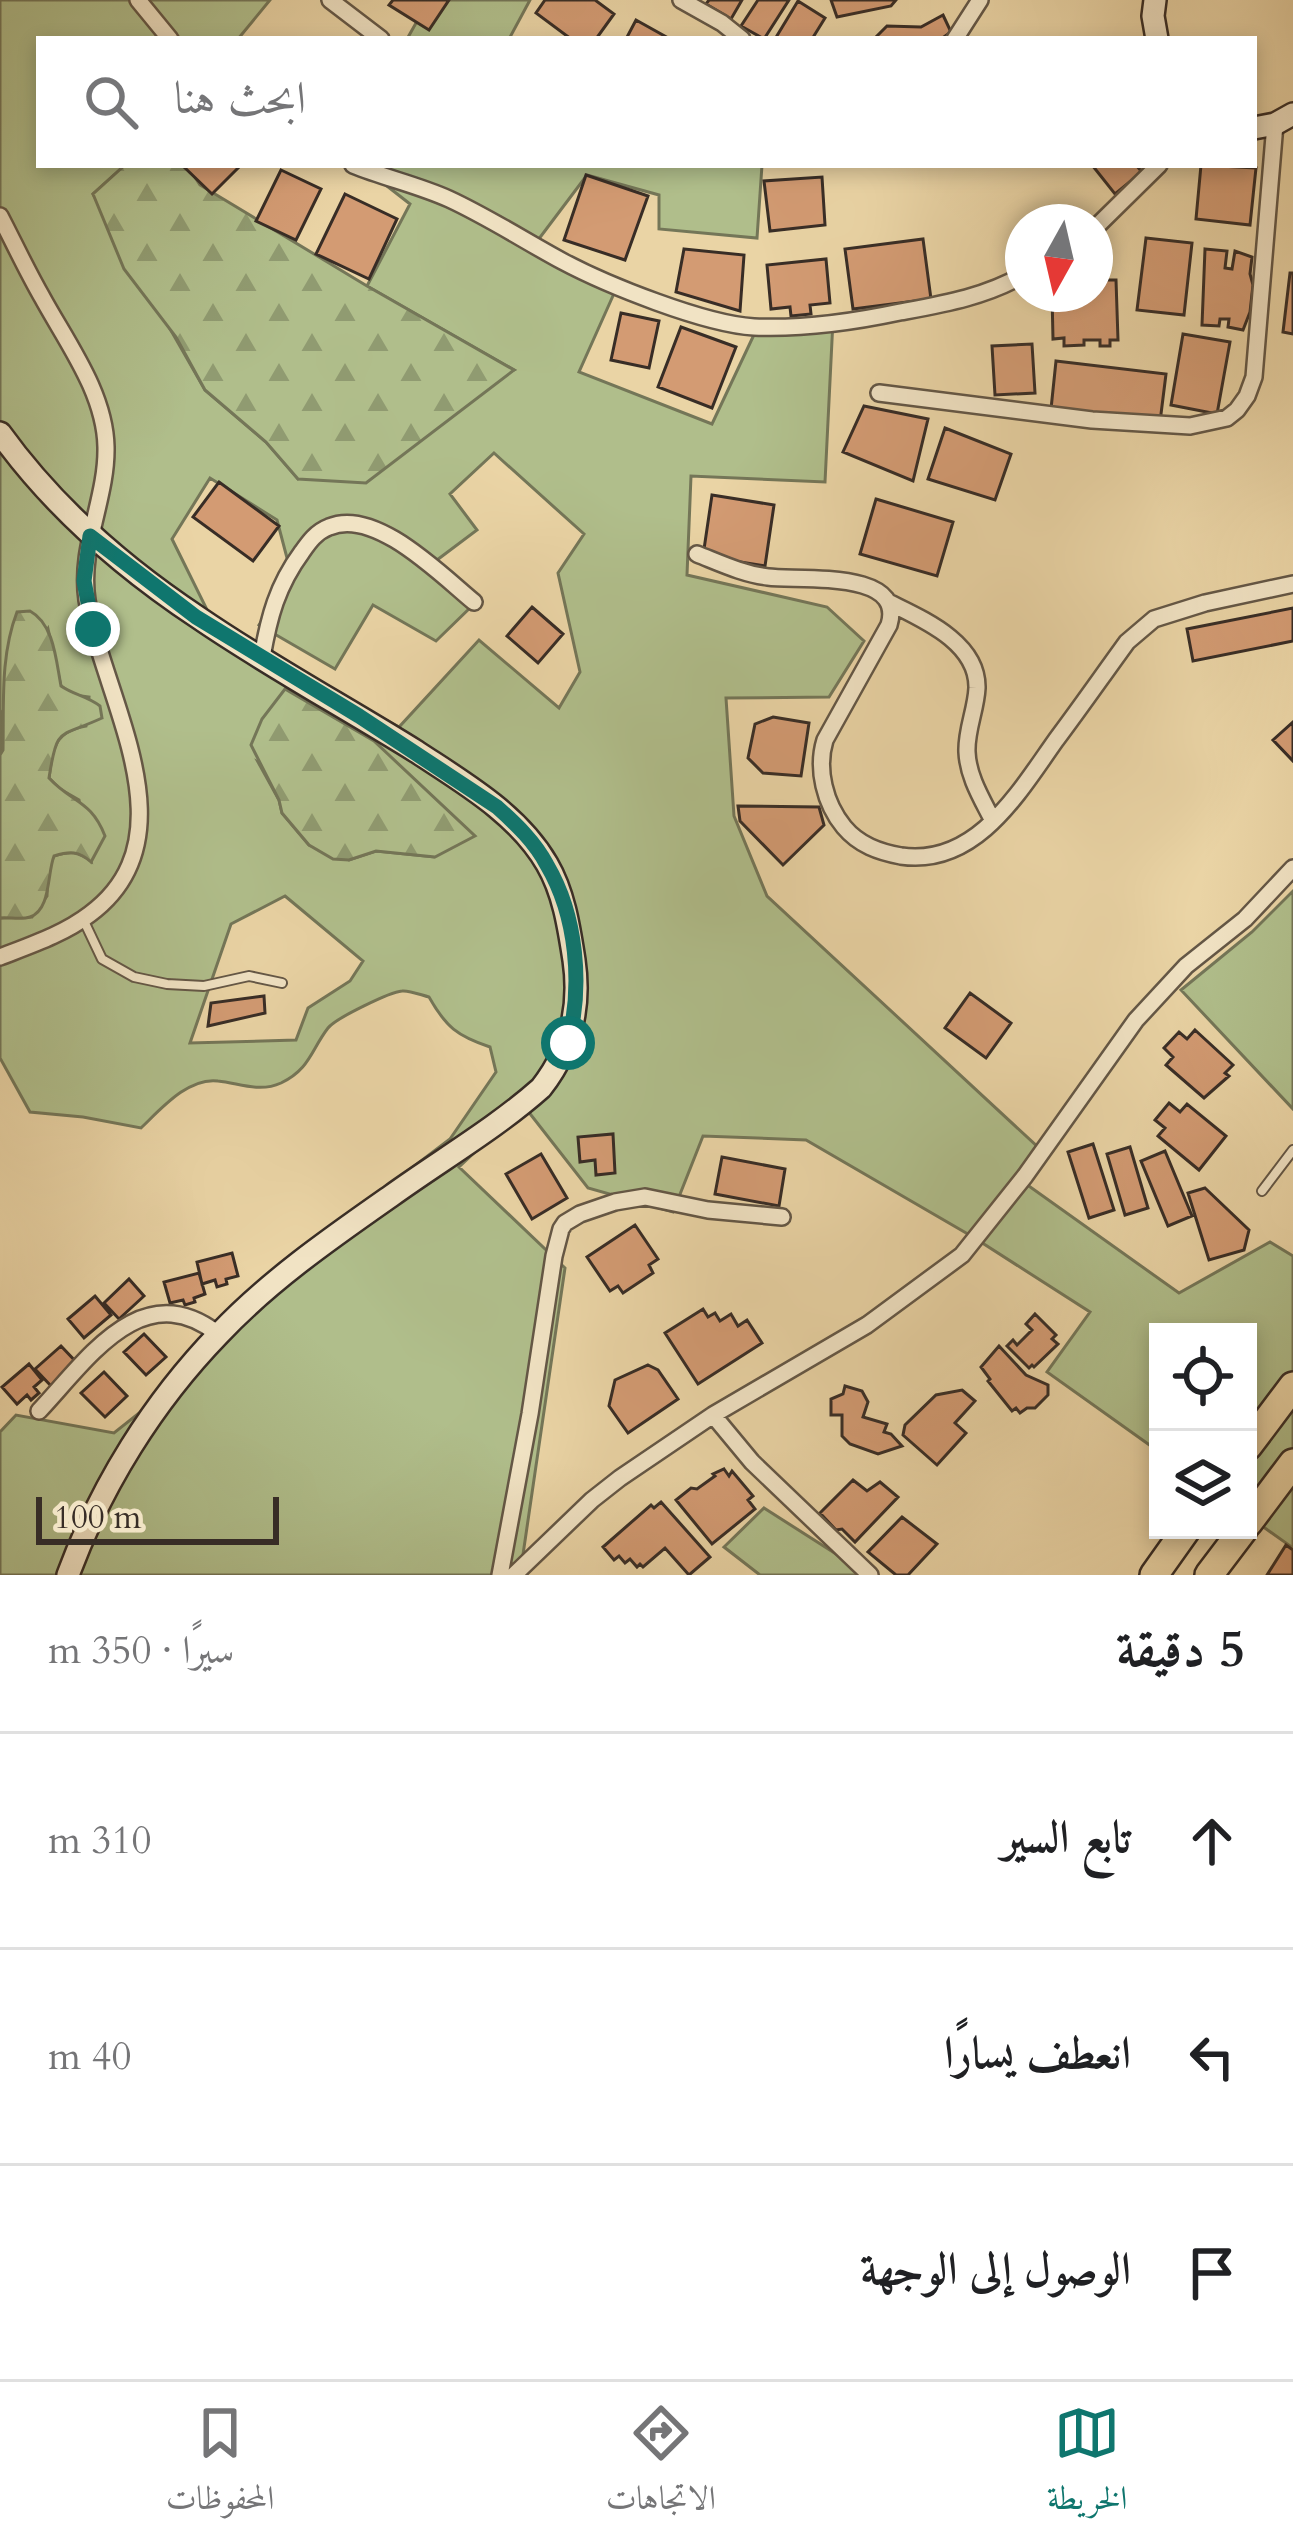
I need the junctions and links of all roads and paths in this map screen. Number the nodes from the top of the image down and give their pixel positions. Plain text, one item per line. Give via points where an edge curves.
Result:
1 (138, 0) edge
2 (330, 0) edge
3 (681, 0) edge
4 (980, 0) edge
5 (1155, 0) edge
6 (168, 36) edge
7 (377, 36) edge
8 (738, 36) edge
9 (957, 36) edge
10 (1156, 36) edge
11 (1274, 122) edge
12 (361, 168) edge
13 (1156, 168) edge
14 (1113, 210) edge
15 (0, 216) edge
16 (1005, 286) edge
17 (879, 393) dead end
18 (0, 433) edge
19 (90, 536) junction
20 (697, 554) dead end
21 (1293, 584) edge
22 (474, 602) dead end
23 (888, 602) junction
24 (262, 657) junction
25 (993, 821) junction
26 (1293, 868) edge
27 (83, 919) junction
28 (0, 957) edge
29 (282, 983) dead end
30 (1293, 1150) edge
31 (1262, 1191) dead end
32 (782, 1217) dead end
33 (218, 1334) junction
34 (1293, 1386) edge
35 (39, 1411) dead end
36 (713, 1415) junction
37 (1257, 1434) edge
38 (1293, 1462) edge
39 (1257, 1510) edge
40 (1180, 1539) edge
41 (1235, 1539) edge
42 (68, 1575) edge
43 (500, 1575) edge
44 (514, 1575) edge
45 (870, 1575) edge
46 (1154, 1575) edge
47 (1209, 1575) edge

1 - 6 street
2 - 7 street
3 - 8 street
4 - 9 street
5 - 10 street
11 - 17 street via 1254,376 1227,418 1190,426 1115,422
12 - 16 street via 448,199 608,283 729,323 872,318
13 - 14 street
15 - 19 street via 105,429
18 - 19 street
19 - 24 street
19 - 27 street via 88,610 131,752 139,818 127,873
20 - 23 street via 764,577 842,580
21 - 25 street via 1146,624
22 - 24 street via 398,542 345,522 313,537 291,566 272,605
23 - 25 street via 942,630 971,663 977,682 970,774
23 - 25 street via 889,626 823,746 823,782 835,814 871,848 909,857 959,847
24 - 33 street via 514,822 554,878 577,1000 562,1058 541,1088 334,1236
26 - 36 street via 1136,1020 962,1255 867,1325
27 - 28 street
27 - 29 lane via 102,958 134,977 204,986 249,976
30 - 31 lane
32 - 43 street via 645,1197 565,1223
33 - 35 street via 188,1316 142,1316
33 - 42 street via 129,1450
34 - 37 highway
36 - 44 street via 592,1500
36 - 45 street
38 - 39 highway
40 - 46 highway
41 - 47 highway

